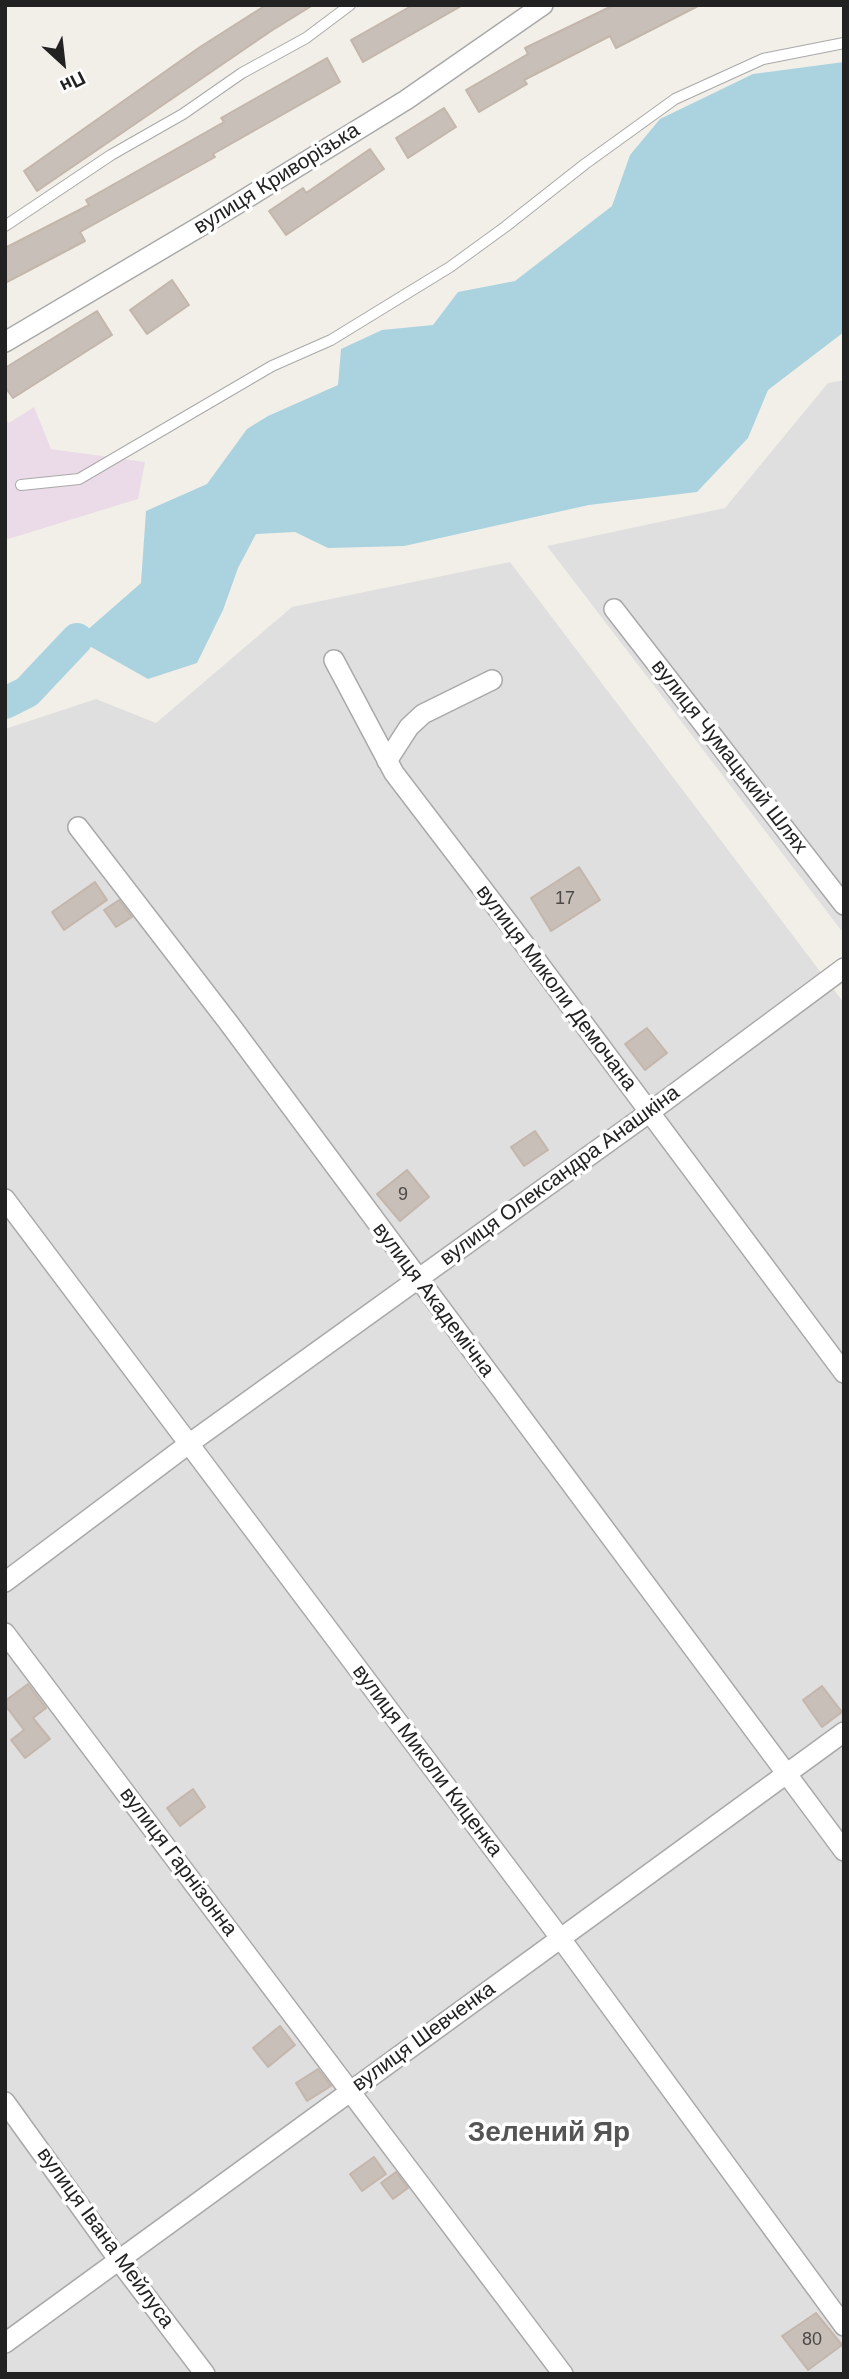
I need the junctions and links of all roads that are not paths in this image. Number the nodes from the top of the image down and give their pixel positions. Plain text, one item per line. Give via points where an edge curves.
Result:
1 (350, 5) edge
2 (536, 7) edge
3 (844, 43) edge
4 (5, 226) edge
5 (5, 342) edge
6 (21, 485) dead end
7 (614, 609) dead end
8 (334, 660) dead end
9 (492, 680) dead end
10 (387, 761) junction
11 (78, 827) dead end
12 (844, 905) edge
13 (844, 968) edge
14 (650, 1112) junction
15 (5, 1199) edge
16 (417, 1279) junction
17 (844, 1373) edge
18 (190, 1443) junction
19 (5, 1582) edge
20 (5, 1633) edge
21 (844, 1732) edge
22 (792, 1781) junction
23 (844, 1851) edge
24 (560, 1939) junction
25 (351, 2091) junction
26 (5, 2102) edge
27 (119, 2260) junction
28 (844, 2326) edge
29 (5, 2343) edge
30 (205, 2374) edge
31 (563, 2374) edge

1 - 4 lane via 306,38 242,73
2 - 5 street, вулиця Криворізька via 394,107
3 - 6 lane via 763,59 675,99 450,267 331,340 272,366 79,479
7 - 12 street, вулиця Чумацький Шлях
8 - 10 street, вулиця Миколи Демочана
9 - 10 street via 424,714 409,727
10 - 14 street, вулиця Миколи Демочана
11 - 16 street, вулиця Академічна
13 - 14 street, вулиця Олександра Анашкіна
14 - 16 street, вулиця Олександра Анашкіна
14 - 17 street, вулиця Миколи Демочана
15 - 18 street, вулиця Миколи Киценка
16 - 18 street, вулиця Олександра Анашкіна
16 - 22 street, вулиця Академічна
18 - 19 street, вулиця Олександра Анашкіна
18 - 24 street, вулиця Миколи Киценка
20 - 25 street, вулиця Гарнізонна
21 - 22 street, вулиця Шевченка
22 - 23 street, вулиця Академічна
22 - 24 street, вулиця Шевченка
24 - 25 street, вулиця Шевченка
24 - 28 street, вулиця Миколи Киценка
25 - 27 street, вулиця Шевченка
25 - 31 street, вулиця Гарнізонна
26 - 27 street, вулиця Івана Мейлуса
27 - 29 street, вулиця Шевченка
27 - 30 street, вулиця Івана Мейлуса

